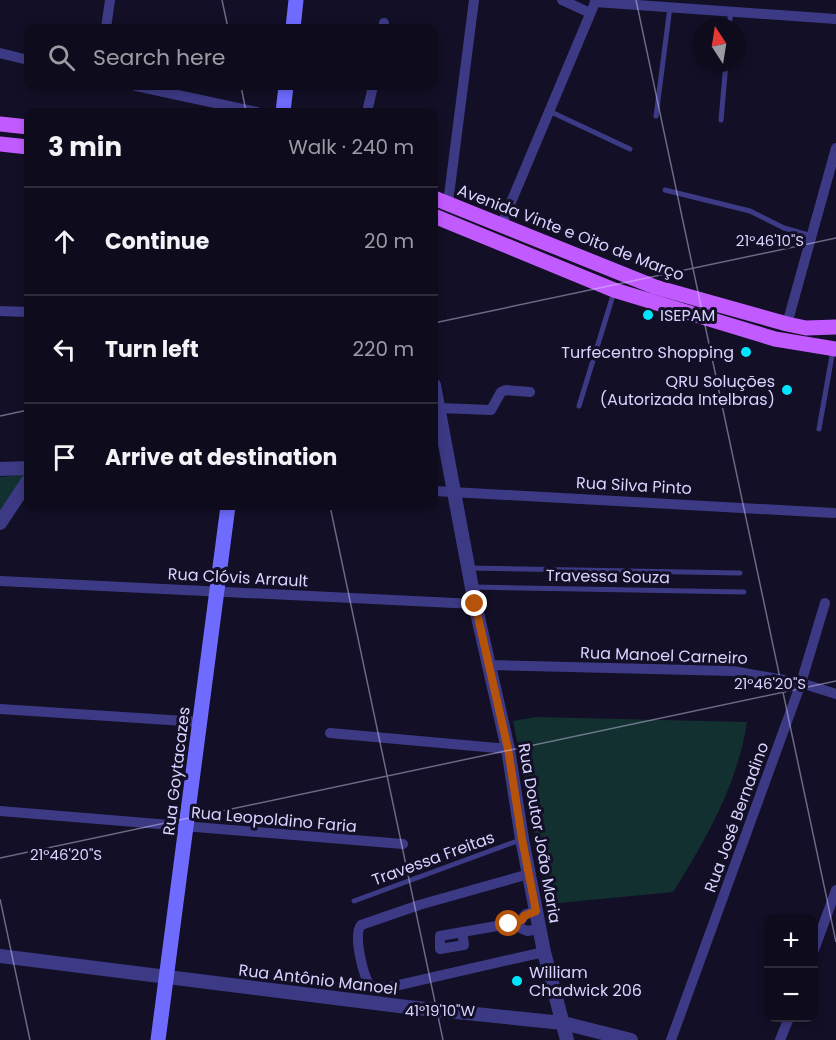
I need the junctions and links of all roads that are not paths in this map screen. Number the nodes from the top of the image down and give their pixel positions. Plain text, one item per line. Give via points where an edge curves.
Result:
1 (110, 0) edge
2 (296, 0) edge
3 (474, 0) edge
4 (562, 0) edge
5 (596, 1) edge
6 (670, 7) junction
7 (730, 11) junction
8 (590, 13) junction
9 (730, 18) edge
10 (836, 19) edge
11 (107, 24) edge
12 (293, 24) edge
13 (0, 53) edge
14 (24, 59) edge
15 (725, 72) edge
16 (152, 90) edge
17 (286, 90) edge
18 (373, 90) edge
19 (226, 108) edge
20 (283, 108) edge
21 (368, 108) edge
22 (549, 111) junction
23 (656, 116) dead end
24 (721, 120) dead end
25 (0, 124) edge
26 (24, 127) edge
27 (0, 144) edge
28 (24, 147) edge
29 (836, 148) edge
30 (630, 149) dead end
31 (665, 190) dead end
32 (441, 201) edge
33 (438, 218) edge
34 (501, 226) junction
35 (813, 236) junction
36 (614, 290) junction
37 (0, 311) edge
38 (24, 312) edge
39 (788, 324) junction
40 (836, 327) edge
41 (835, 349) edge
42 (530, 392) dead end
43 (438, 403) edge
44 (579, 406) dead end
45 (439, 408) junction
46 (819, 429) dead end
47 (24, 468) edge
48 (6, 469) edge
49 (24, 480) edge
50 (24, 489) edge
51 (438, 491) edge
52 (456, 492) junction
53 (227, 510) edge
54 (834, 513) dead end
55 (0, 523) edge
56 (468, 568) junction
57 (740, 573) dead end
58 (0, 580) edge
59 (472, 586) junction
60 (217, 591) junction
61 (744, 592) dead end
62 (825, 603) dead end
63 (475, 604) junction
64 (488, 664) junction
65 (801, 683) junction
66 (836, 694) edge
67 (0, 709) edge
68 (200, 722) junction
69 (330, 733) dead end
70 (508, 749) junction
71 (0, 811) edge
72 (188, 827) junction
73 (522, 839) junction
74 (403, 844) dead end
75 (529, 874) junction
76 (836, 890) edge
77 (354, 902) dead end
78 (536, 911) junction
79 (511, 923) junction
80 (540, 929) junction
81 (462, 932) dead end
82 (818, 938) edge
83 (544, 952) junction
84 (0, 956) edge
85 (167, 976) junction
86 (787, 1022) edge
87 (563, 1023) junction
88 (158, 1040) edge
89 (567, 1040) edge
90 (631, 1040) edge
91 (671, 1040) edge
92 (780, 1040) edge

1 - 11 street
2 - 12 main road
3 - 32 street
4 - 8 street
5 - 6 street
5 - 8 street
6 - 7 street
6 - 23 lane
7 - 9 lane
7 - 10 street
8 - 22 street
13 - 14 street
15 - 24 lane
16 - 19 street
17 - 20 main road
18 - 21 street
22 - 30 lane
22 - 34 street
25 - 26 main road
27 - 28 main road
29 - 35 street
31 - 35 lane via 750,211 784,228
32 - 34 main road, Avenida Vinte e Oito de Março
33 - 36 main road, Avenida Vinte e Oito de Março
34 - 39 main road, Avenida Vinte e Oito de Março via 655,287
35 - 39 street
36 - 41 main road, Avenida Vinte e Oito de Março via 775,339
36 - 44 lane
37 - 38 street
39 - 40 main road, Avenida Vinte e Oito de Março
41 - 46 lane
42 - 45 street via 501,392 491,410
43 - 45 street, Rua Doutor João Maria
45 - 52 street, Rua Doutor João Maria
47 - 48 street
48 - 49 street
50 - 55 street
51 - 52 street, Rua Silva Pinto
52 - 54 street, Rua Silva Pinto
52 - 56 street, Rua Doutor João Maria
53 - 60 main road, Rua Goytacazes
56 - 57 lane
56 - 59 street, Rua Doutor João Maria
58 - 60 street, Rua Clóvis Arrault
59 - 61 lane, Travessa Souza
59 - 63 street, Rua Doutor João Maria
60 - 63 street, Rua Clóvis Arrault
60 - 68 main road, Rua Goytacazes
62 - 65 street, Rua José Bernadino
63 - 64 street, Rua Doutor João Maria
64 - 65 street, Rua Manoel Carneiro via 733,671
64 - 70 street, Rua Doutor João Maria
65 - 66 street, Rua Manoel Carneiro
65 - 91 street, Rua José Bernadino
67 - 68 street
68 - 72 main road, Rua Goytacazes
69 - 70 street
70 - 73 street, Rua Doutor João Maria
71 - 72 street, Rua Leopoldino Faria
72 - 74 street, Rua Leopoldino Faria
72 - 85 main road, Rua Goytacazes
73 - 75 street, Rua Doutor João Maria
73 - 77 lane, Travessa Freitas
75 - 78 street, Rua Doutor João Maria
75 - 83 street via 361,925 357,934 364,973 370,986 386,988
76 - 82 street
78 - 79 street
78 - 80 street, Rua Doutor João Maria
79 - 80 street via 527,931
79 - 81 street
80 - 83 street, Rua Doutor João Maria
83 - 87 street, Rua Doutor João Maria
84 - 85 street, Rua Antônio Manoel
85 - 87 street, Rua Antônio Manoel
85 - 88 main road, Rua Goytacazes
86 - 92 street
87 - 89 street, Rua Doutor João Maria
87 - 90 street, Rua Antônio Manoel

